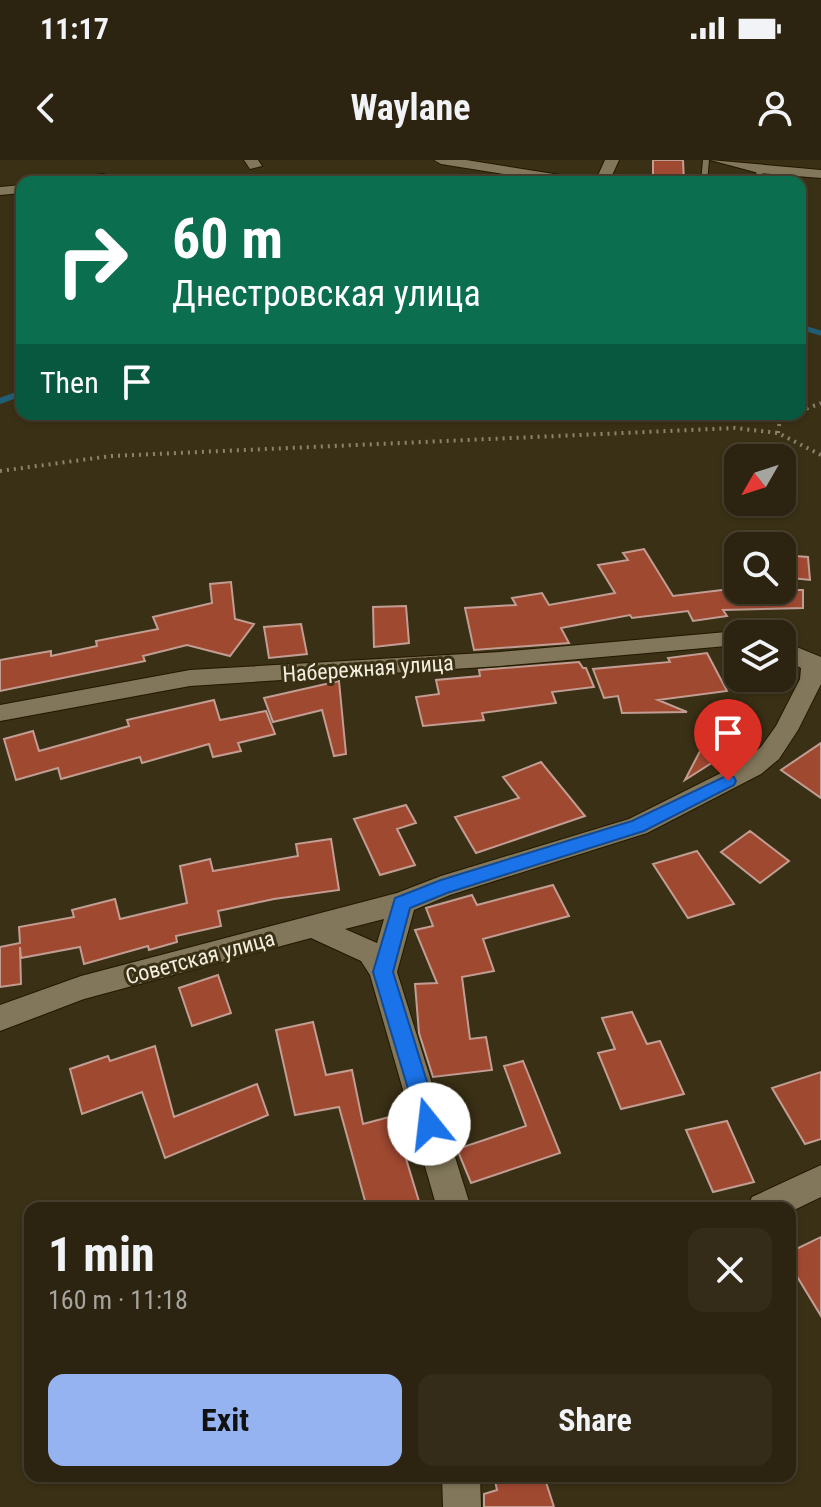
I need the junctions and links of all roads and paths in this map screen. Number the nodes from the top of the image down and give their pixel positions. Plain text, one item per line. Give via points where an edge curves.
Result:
1 (441, 160) edge
2 (717, 160) edge
3 (97, 162) dead end
4 (821, 174) edge
5 (760, 175) edge
6 (104, 176) edge
7 (541, 176) edge
8 (780, 420) edge
9 (778, 433) junction
10 (821, 455) edge
11 (0, 471) edge
12 (724, 639) edge
13 (796, 655) edge
14 (816, 665) edge
15 (0, 713) edge
16 (402, 903) junction
17 (313, 927) junction
18 (383, 972) junction
19 (0, 1018) edge
20 (821, 1180) edge
21 (452, 1202) edge
22 (776, 1202) edge
23 (461, 1482) edge
24 (462, 1507) edge

1 - 7 street
2 - 5 street
3 - 6 street
4 - 5 street
8 - 9 path
9 - 10 path
9 - 11 path via 735,428 111,456
12 - 15 street, Набережная улица via 484,661 190,678
13 - 14 street
14 - 16 street, Советская улица via 786,730 752,768 638,826
16 - 17 street, Советская улица
16 - 18 street
17 - 18 street via 371,953
17 - 19 street, Советская улица via 81,988
18 - 21 street
20 - 22 street
23 - 24 street

